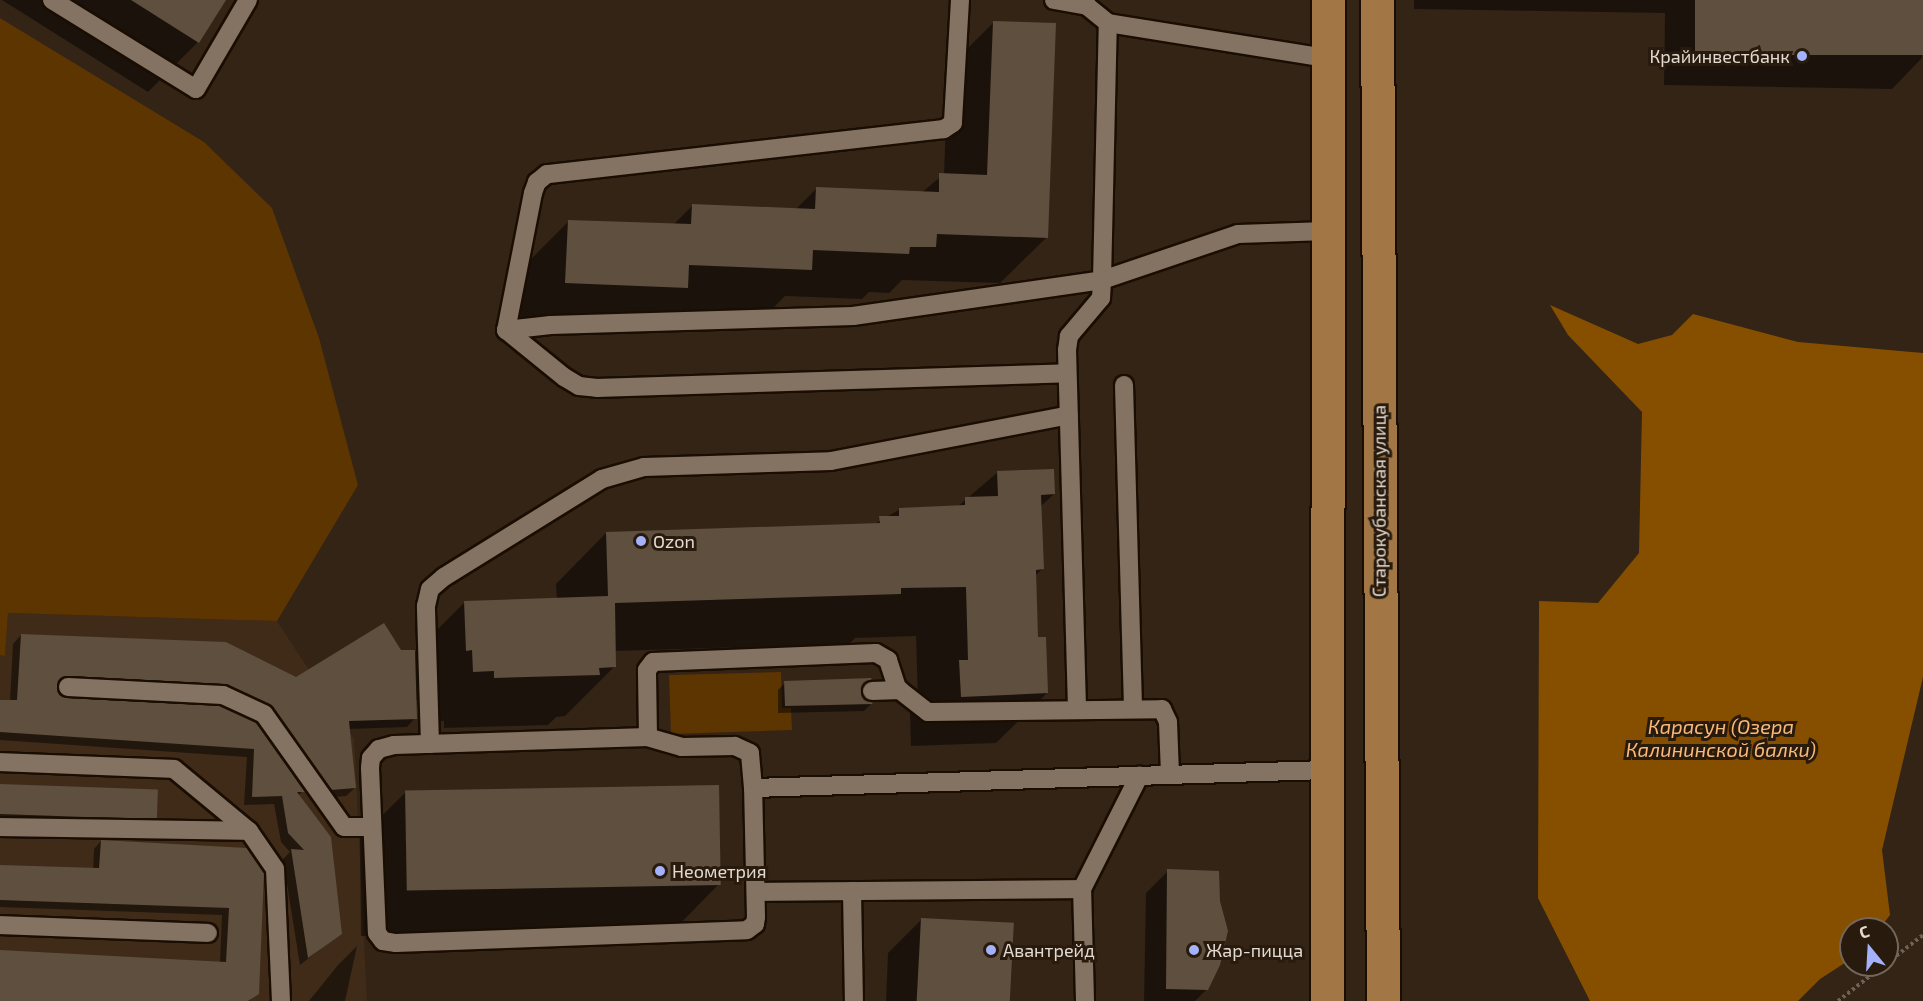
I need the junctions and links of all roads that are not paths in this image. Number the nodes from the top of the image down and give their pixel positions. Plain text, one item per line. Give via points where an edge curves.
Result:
1 (52, 0) edge
2 (248, 0) edge
3 (960, 0) edge
4 (1054, 0) edge
5 (1328, 0) edge
6 (1377, 0) edge
7 (1108, 23) junction
8 (1328, 58) junction
9 (1327, 231) junction
10 (1102, 280) junction
11 (506, 330) junction
12 (1067, 373) junction
13 (1124, 385) dead end
14 (1068, 415) junction
15 (69, 687) dead end
16 (900, 690) junction
17 (872, 691) dead end
18 (1133, 709) junction
19 (1077, 710) junction
20 (648, 737) junction
21 (430, 744) junction
22 (0, 762) edge
23 (1326, 770) junction
24 (1170, 775) junction
25 (1139, 776) junction
26 (753, 788) junction
27 (0, 827) edge
28 (372, 827) junction
29 (249, 831) junction
30 (1082, 888) junction
31 (852, 891) junction
32 (756, 892) junction
33 (0, 925) edge
34 (208, 933) dead end
35 (281, 1001) edge
36 (855, 1001) edge
37 (1086, 1001) edge
38 (1327, 1001) edge
39 (1383, 1001) edge

1 - 2 lane via 196,89
3 - 11 lane via 953,117 944,129 547,174 537,182 533,193
4 - 7 lane via 1087,6
5 - 8 main road
6 - 39 main road, Старокубанская улица
7 - 8 lane
7 - 10 lane
8 - 9 main road
9 - 10 lane via 1238,234
9 - 23 main road
10 - 11 lane via 853,316 551,325
10 - 12 lane via 1101,297 1069,336
11 - 12 lane via 564,377 579,386 597,388
12 - 14 lane
13 - 18 lane
14 - 19 lane via 1063,482
14 - 21 lane via 831,461 645,467 602,479 430,589 426,606
15 - 28 lane via 223,695 264,714 344,827
16 - 17 lane
16 - 19 lane via 922,709 941,715
16 - 20 lane via 883,654 663,660 647,670
18 - 19 lane
18 - 24 lane via 1162,709 1167,716
20 - 21 lane
20 - 26 lane via 682,747 743,747 750,753
21 - 28 lane via 386,747 371,758
22 - 29 lane via 174,769
23 - 24 lane
23 - 38 main road
24 - 25 lane
25 - 26 lane
25 - 30 lane
26 - 32 lane
27 - 29 lane
28 - 32 lane via 375,923 383,941 396,944 737,933 755,924
29 - 35 lane via 275,869
30 - 31 lane
30 - 37 lane
31 - 32 lane
31 - 36 lane
33 - 34 lane

